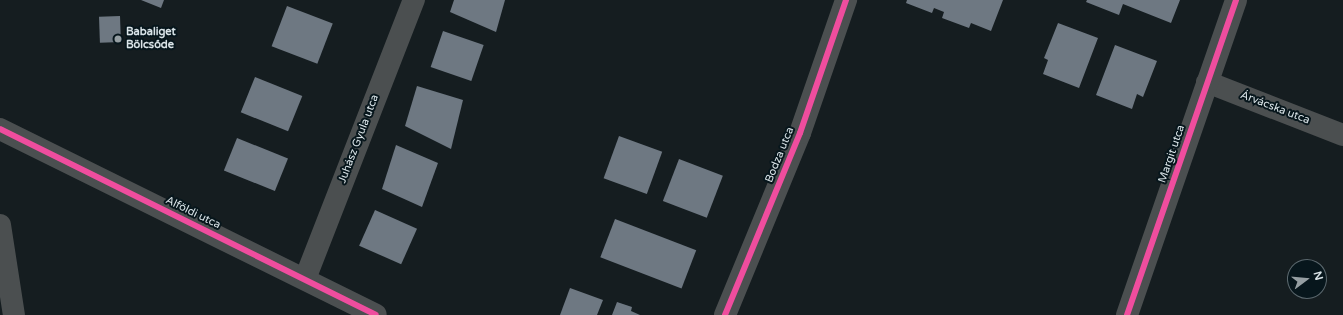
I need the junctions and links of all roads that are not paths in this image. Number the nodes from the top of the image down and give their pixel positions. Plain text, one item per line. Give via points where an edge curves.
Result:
1 (414, 0) edge
2 (846, 0) edge
3 (1236, 0) edge
4 (1207, 82) junction
5 (0, 129) edge
6 (1343, 135) edge
7 (0, 225) edge
8 (305, 279) junction
9 (14, 315) edge
10 (376, 315) edge
11 (725, 315) edge
12 (1127, 315) edge

1 - 8 street, Juhász Gyula utca
2 - 11 street, Bodza utca via 800,133
3 - 4 street, Margit utca
4 - 6 street, Árvácska utca
4 - 12 street, Margit utca
5 - 8 street, Alföldi utca
7 - 9 street
8 - 10 street, Alföldi utca

